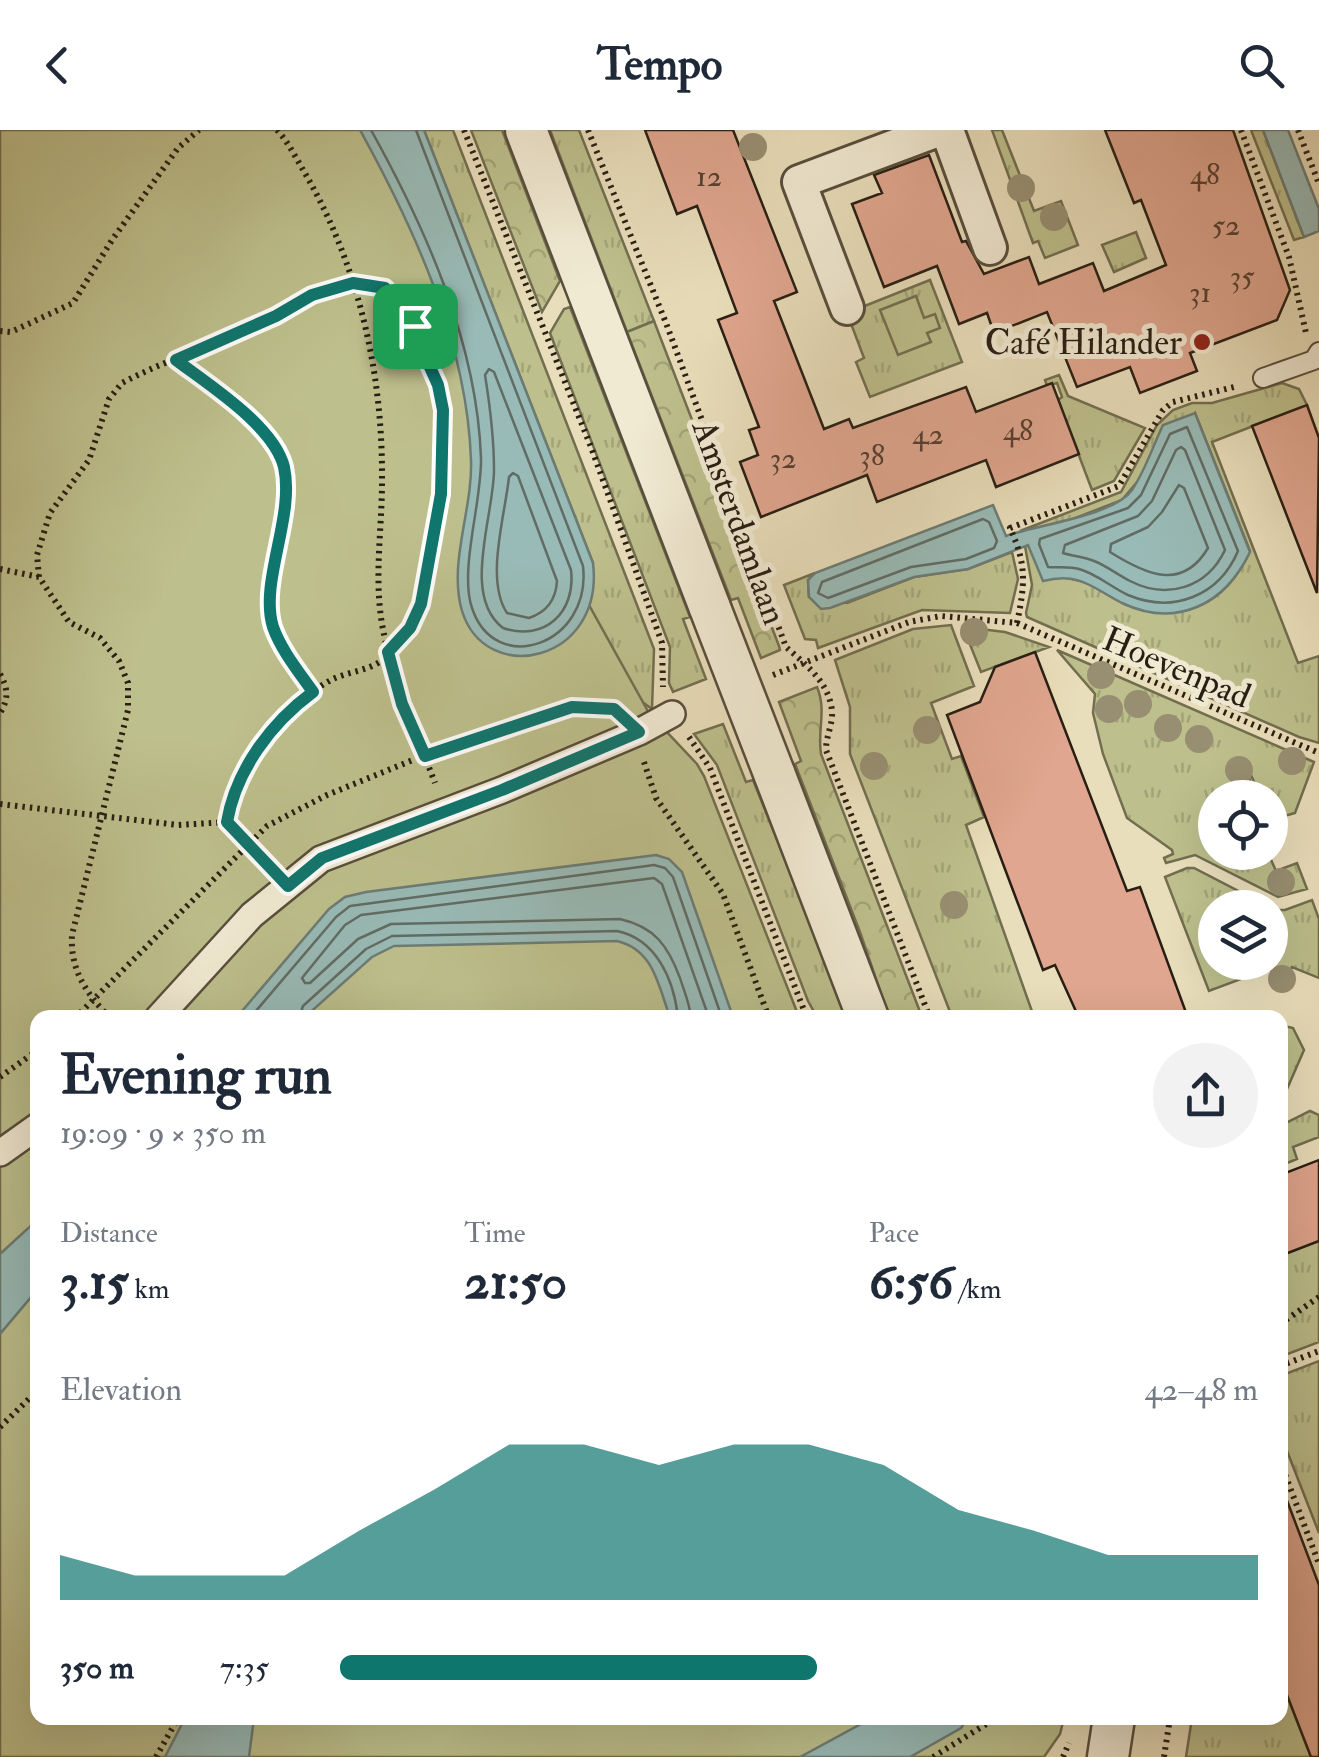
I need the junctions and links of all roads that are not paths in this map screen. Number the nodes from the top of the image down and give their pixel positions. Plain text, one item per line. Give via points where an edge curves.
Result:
1 (526, 130) edge
2 (938, 130) edge
3 (946, 130) edge
4 (990, 248) dead end
5 (847, 308) dead end
6 (1316, 356) edge
7 (1263, 378) road end
8 (672, 714) road end
9 (165, 1010) edge
10 (865, 1010) edge
11 (30, 1131) edge
12 (0, 1152) edge
13 (1113, 1725) edge
14 (1108, 1757) edge

1 - 10 street, Amsterdamlaan, bridge
2 - 5 street via 800,182
3 - 4 street
6 - 7 lane
8 - 9 street via 502,790 322,858 252,915
11 - 12 street
13 - 14 street

